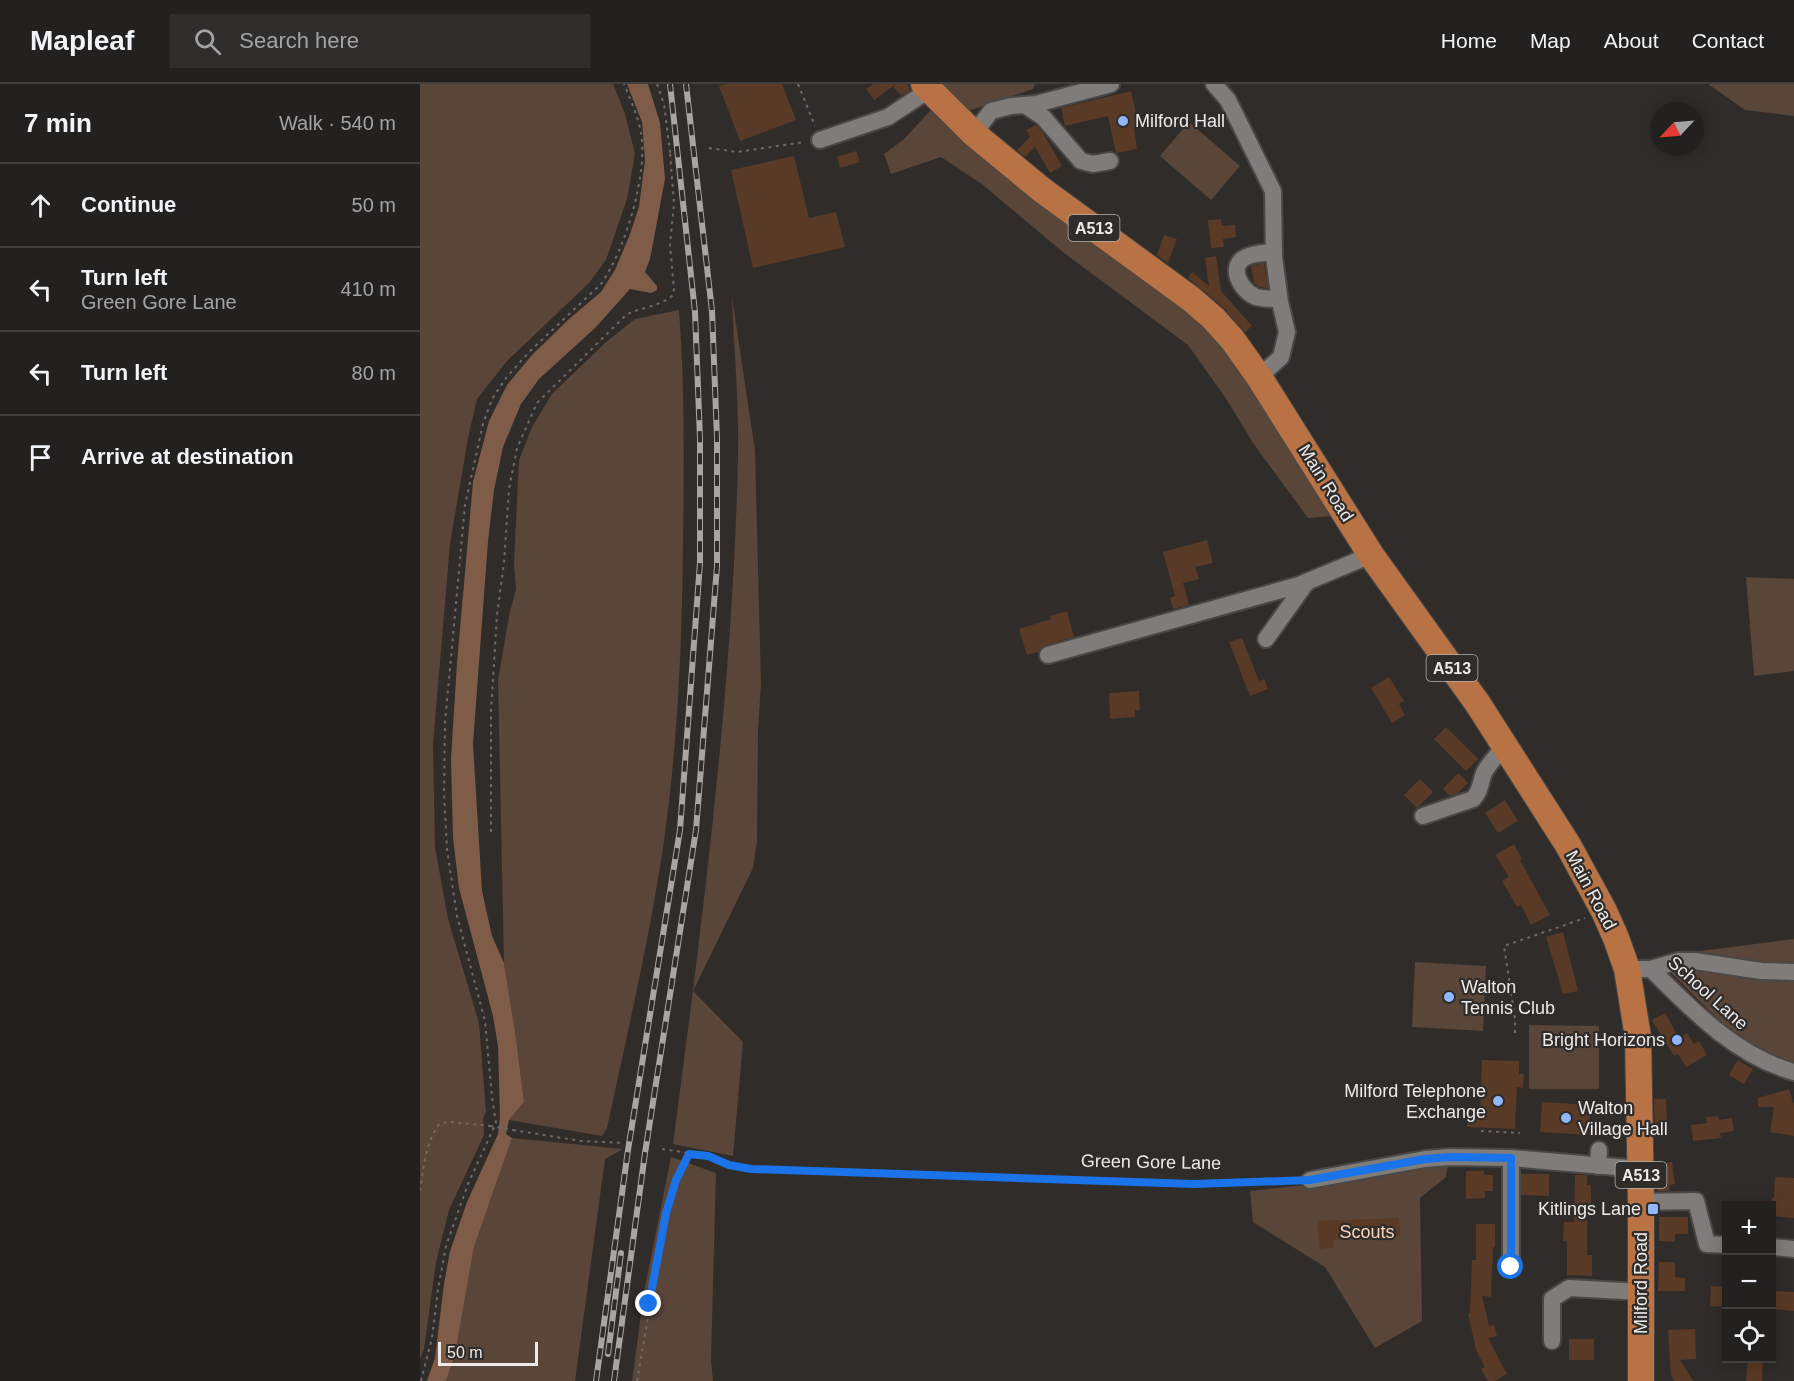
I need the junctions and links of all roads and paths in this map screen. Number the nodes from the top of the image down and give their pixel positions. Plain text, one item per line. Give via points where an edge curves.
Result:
1 (624, 84) edge
2 (657, 84) edge
3 (798, 84) edge
4 (1112, 84) edge
5 (1214, 84) edge
6 (926, 87) edge
7 (1025, 105) junction
8 (974, 134) junction
9 (820, 140) junction
10 (709, 148) dead end
11 (1110, 161) dead end
12 (1274, 252) junction
13 (1279, 299) junction
14 (1259, 377) junction
15 (1371, 555) junction
16 (1306, 583) junction
17 (1266, 639) dead end
18 (1048, 655) dead end
19 (1505, 746) junction
20 (1423, 816) dead end
21 (491, 832) dead end
22 (1604, 911) junction
23 (1639, 969) junction
24 (1794, 972) edge
25 (1515, 1033) dead end
26 (1794, 1072) edge
27 (1480, 1131) dead end
28 (1520, 1133) dead end
29 (624, 1143) dead end
30 (662, 1149) dead end
31 (689, 1154) junction
32 (1511, 1158) junction
33 (1640, 1169) junction
34 (1310, 1180) joint
35 (420, 1191) edge
36 (1641, 1202) junction
37 (1722, 1245) edge
38 (1776, 1247) edge
39 (1794, 1249) edge
40 (1511, 1267) dead end
41 (1642, 1292) junction
42 (1552, 1341) dead end
43 (421, 1381) edge
44 (637, 1381) edge
45 (1641, 1381) edge

1 - 43 path via 641,133 641,157 639,187 623,238 601,284 529,352 492,399 465,505 446,711 444,793 457,916 485,1021 496,1123 446,1246
2 - 21 path via 672,152 674,204 670,244 674,290 672,296 655,306 626,315 557,381 537,403 517,448 509,489 495,647
3 - 9 path
4 - 7 street
5 - 12 street via 1228,100 1272,191
6 - 8 highway, Main Road / A513
6 - 9 street via 888,117
7 - 8 street via 991,111
7 - 11 street via 1043,117 1082,161
8 - 14 highway, Main Road / A513 via 1042,190 1191,299 1232,339
9 - 10 path via 737,152
12 - 13 street
12 - 13 street via 1246,257 1237,270 1242,285 1254,296
13 - 14 street via 1287,332 1281,357
14 - 15 highway, Main Road / A513
15 - 16 street
15 - 19 highway, Main Road / A513
16 - 17 street
16 - 18 street
19 - 20 street via 1482,776 1473,799
19 - 22 highway, Main Road / A513
22 - 23 highway, Main Road / A513
22 - 25 path via 1504,946
23 - 24 street via 1695,961
23 - 26 street, School Lane via 1741,1048 1777,1068
23 - 33 highway, Milford Road / A513
27 - 28 path
29 - 35 path, bridge via 440,1123 426,1151
30 - 31 path, Green Gore Lane
31 - 34 path, Green Gore Lane via 751,1169 1194,1184
31 - 44 path via 666,1213
32 - 33 street via 1598,1158
32 - 34 street via 1425,1159
32 - 40 street
33 - 36 highway, Milford Road / A513
36 - 37 street via 1696,1201 1707,1244
36 - 41 highway, Milford Road / A513
38 - 39 street
41 - 42 street via 1569,1288 1552,1299
41 - 45 highway, Milford Road / A513

